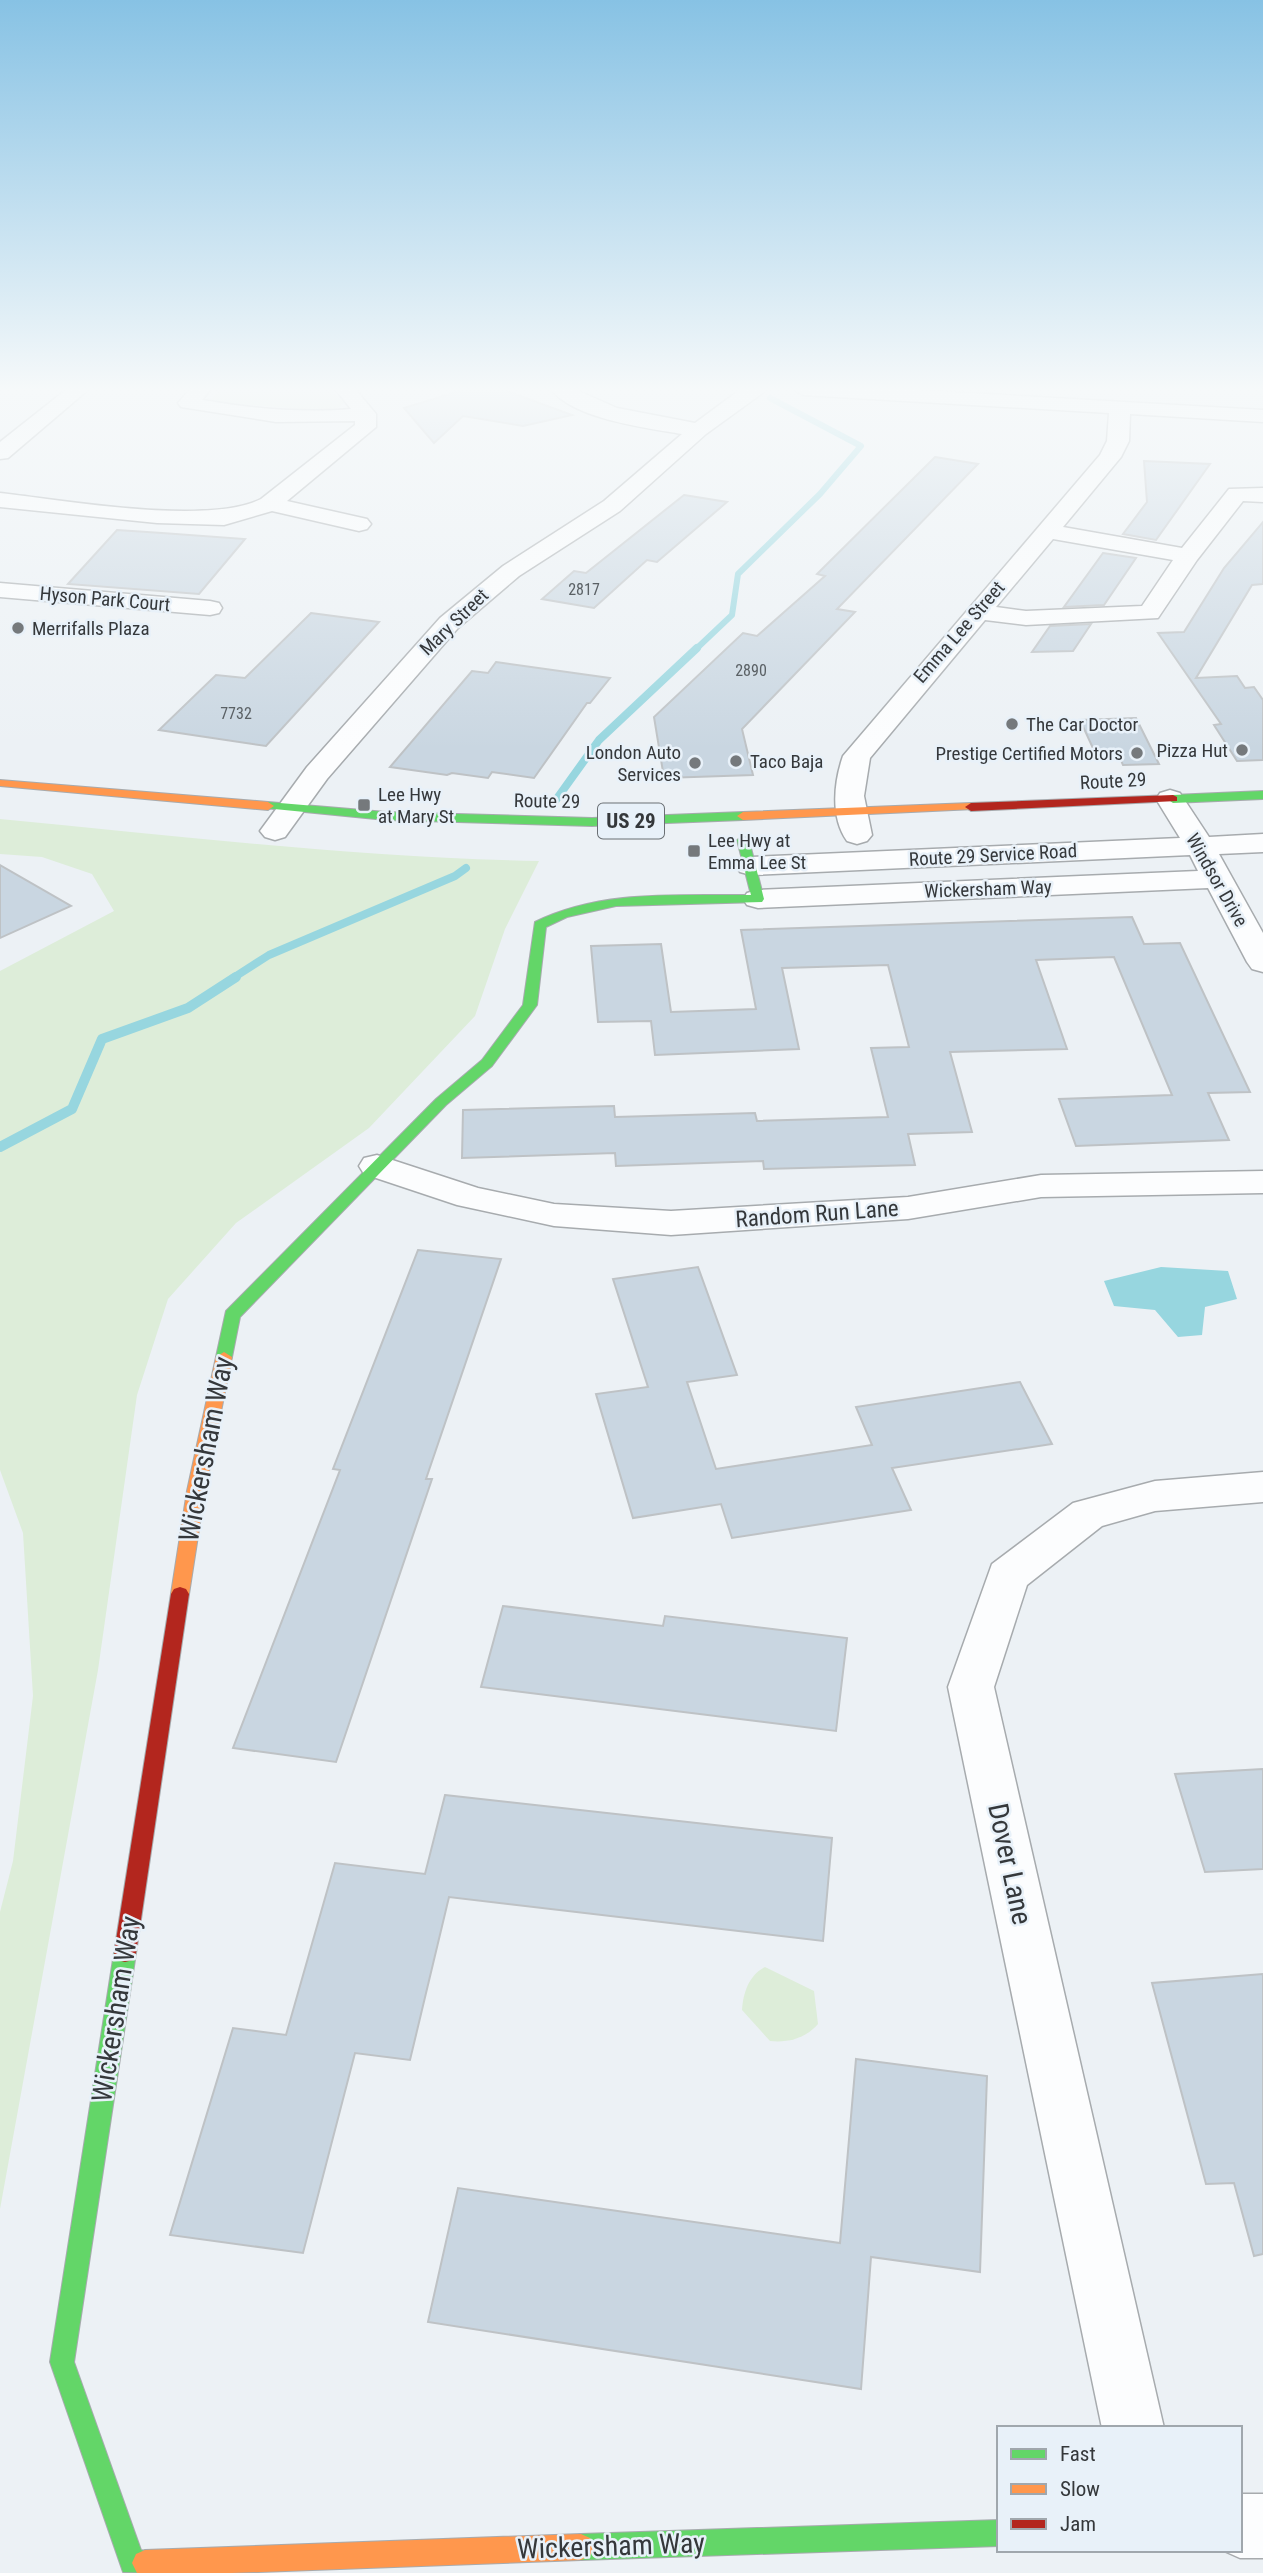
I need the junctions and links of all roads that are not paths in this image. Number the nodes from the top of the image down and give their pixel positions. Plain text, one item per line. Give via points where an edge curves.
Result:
1 (93, 509) edge
2 (260, 509) edge
3 (313, 509) edge
4 (607, 509) edge
5 (1065, 509) edge
6 (1225, 509) edge
7 (359, 524) dead end
8 (1046, 531) junction
9 (1188, 556) junction
10 (39, 565) dead end
11 (8, 591) edge
12 (210, 608) dead end
13 (977, 612) junction
14 (0, 783) edge
15 (1263, 795) edge
16 (1187, 823) junction
17 (279, 825) junction
18 (856, 830) junction
19 (1263, 843) edge
20 (745, 847) joint
21 (1217, 879) junction
22 (758, 899) junction
23 (1263, 962) edge
24 (377, 1166) junction
25 (1263, 1182) edge
26 (1263, 1487) edge
27 (1133, 2426) edge
28 (1242, 2526) edge
29 (1263, 2526) edge
30 (997, 2533) edge

1 - 2 street via 194,519 225,518
3 - 7 street
4 - 17 street, Mary Street via 511,571 449,623 317,773
5 - 8 street, Emma Lee Street
6 - 9 street
8 - 9 street
8 - 13 street, Emma Lee Street
9 - 13 street via 1149,613 1026,618
10 - 11 street
11 - 12 street, Hyson Park Court
13 - 18 street, Emma Lee Street via 857,755 851,773
14 - 17 street, Route 29 / US 29
15 - 16 street, Route 29 / US 29
16 - 18 street, Route 29 / US 29
16 - 19 street, Route 29 Service Road
16 - 20 street, Route 29 Service Road
16 - 21 street, Windsor Drive
17 - 18 street, Route 29 / US 29 via 479,821
20 - 22 street
21 - 22 street, Wickersham Way
21 - 23 street, Windsor Drive
22 - 24 street, Wickersham Way via 596,903 560,912 540,925 530,1005 487,1063
24 - 25 street, Random Run Lane via 470,1197 554,1215 671,1223 908,1208 1041,1186
24 - 30 street, Wickersham Way via 232,1315 196,1491 62,2362 132,2563
26 - 27 street, Dover Lane via 1155,1496 1088,1514 1008,1576 971,1687
28 - 29 street

